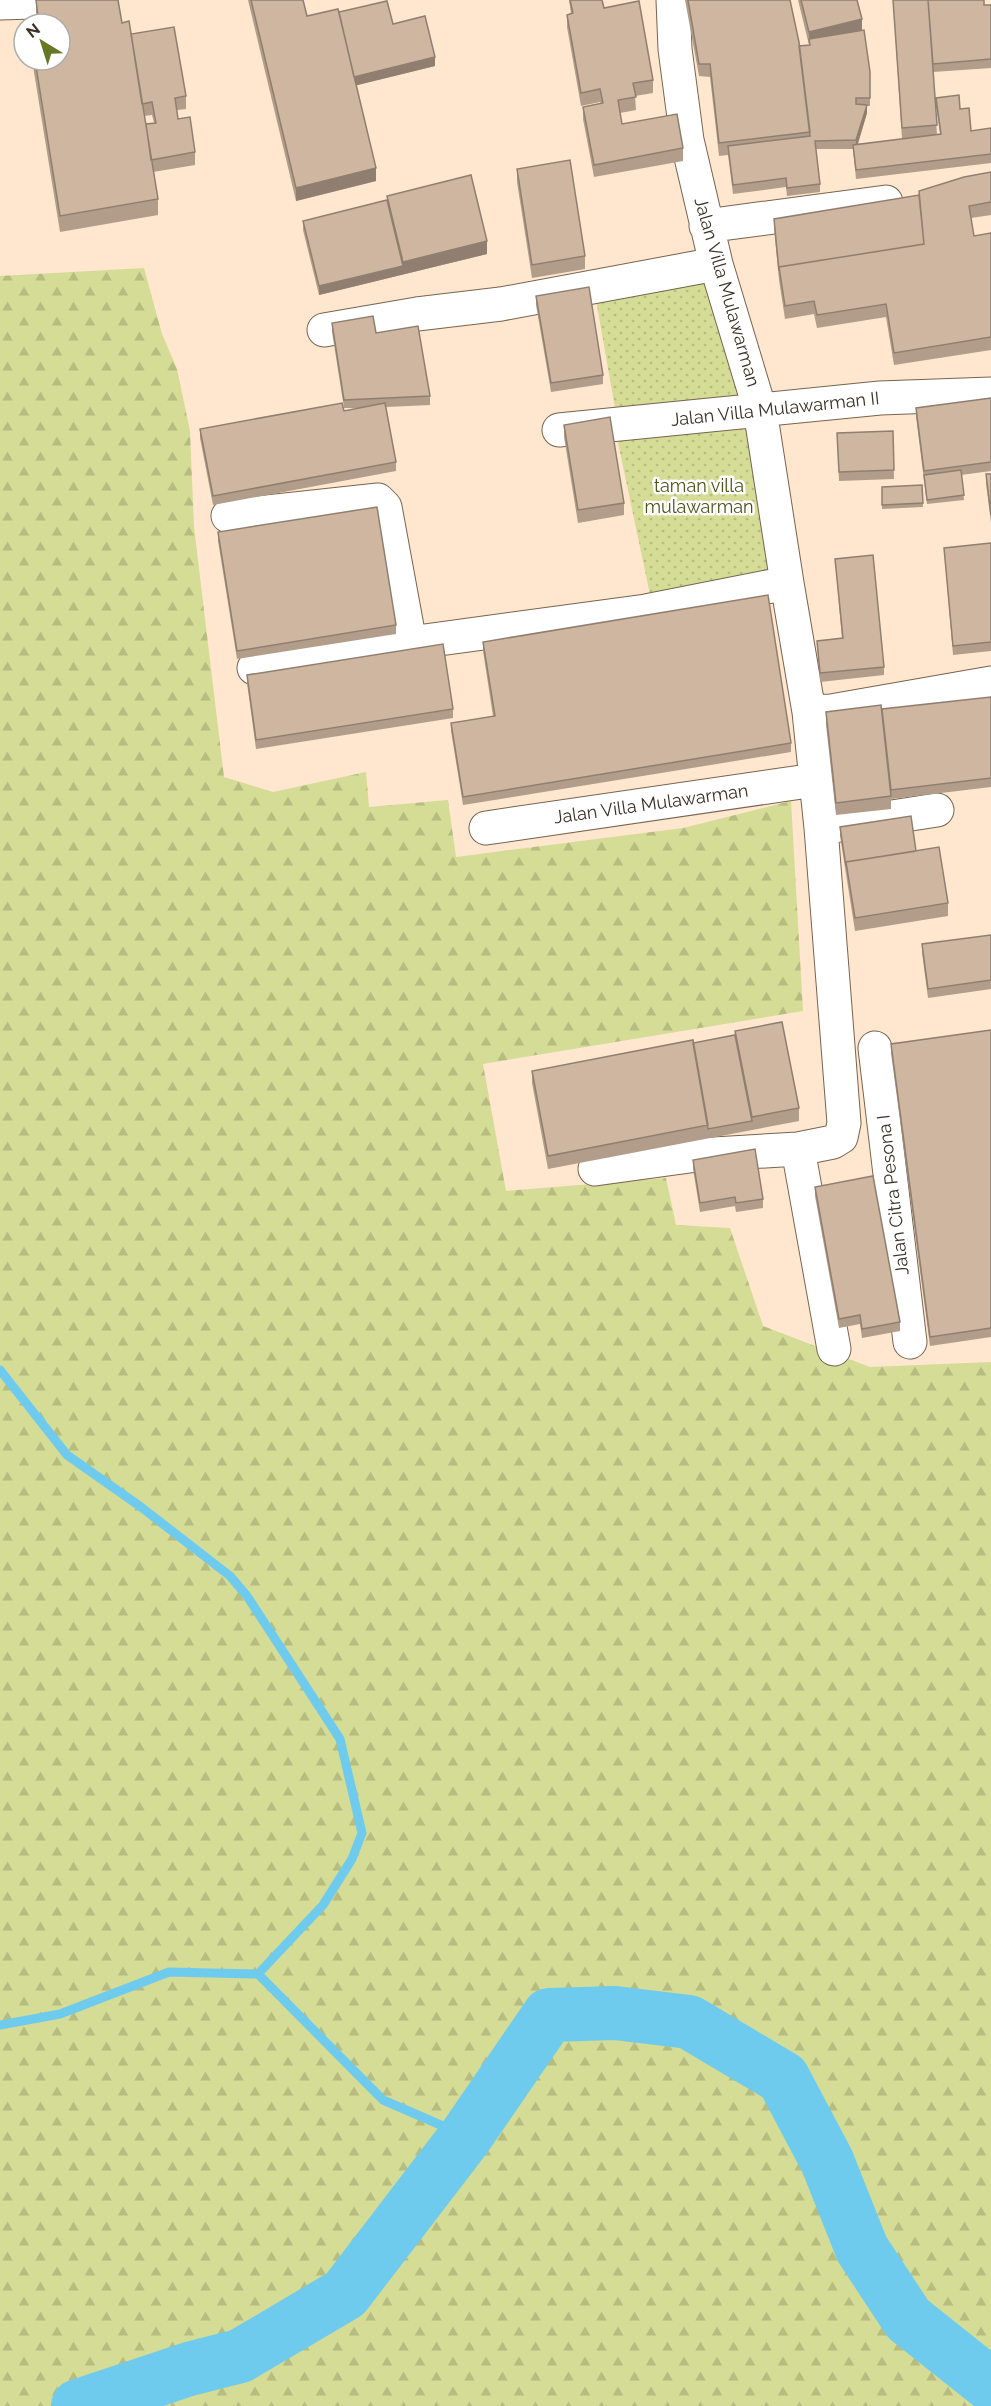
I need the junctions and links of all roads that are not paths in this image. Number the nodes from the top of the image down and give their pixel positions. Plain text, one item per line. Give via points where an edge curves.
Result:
1 (101, 0) edge
2 (674, 0) edge
3 (0, 3) edge
4 (918, 197) edge
5 (706, 226) junction
6 (716, 264) junction
7 (324, 330) dead end
8 (991, 394) edge
9 (760, 410) junction
10 (558, 430) dead end
11 (228, 516) dead end
12 (786, 583) junction
13 (410, 643) junction
14 (254, 668) dead end
15 (991, 683) edge
16 (809, 712) junction
17 (815, 780) junction
18 (937, 810) dead end
19 (486, 828) dead end
20 (821, 828) junction
21 (910, 1043) edge
22 (875, 1048) junction
23 (840, 1053) junction
24 (798, 1149) junction
25 (595, 1169) edge
26 (910, 1342) dead end
27 (834, 1349) dead end

1 - 3 street
2 - 5 street, Jalan Villa Mulawarman via 675,49 687,140
4 - 5 street
5 - 6 street, Jalan Villa Mulawarman
6 - 7 street via 501,304
6 - 9 street, Jalan Villa Mulawarman
8 - 9 street, Jalan Villa Mulawarman II via 880,398
9 - 10 street, Jalan Villa Mulawarman II
9 - 12 street, Jalan Villa Mulawarman
11 - 13 street via 378,501 385,507
12 - 13 street via 646,611
12 - 16 street, Jalan Villa Mulawarman
13 - 14 street
15 - 16 street
16 - 17 street, Jalan Villa Mulawarman
17 - 19 street, Jalan Villa Mulawarman
17 - 20 street, Jalan Villa Mulawarman
18 - 20 street
20 - 23 street, Jalan Villa Mulawarman
21 - 22 street
22 - 23 street
22 - 26 street, Jalan Citra Pesona I
23 - 24 street, Jalan Villa Mulawarman via 844,1123 841,1137
24 - 25 street via 697,1155
24 - 27 street

